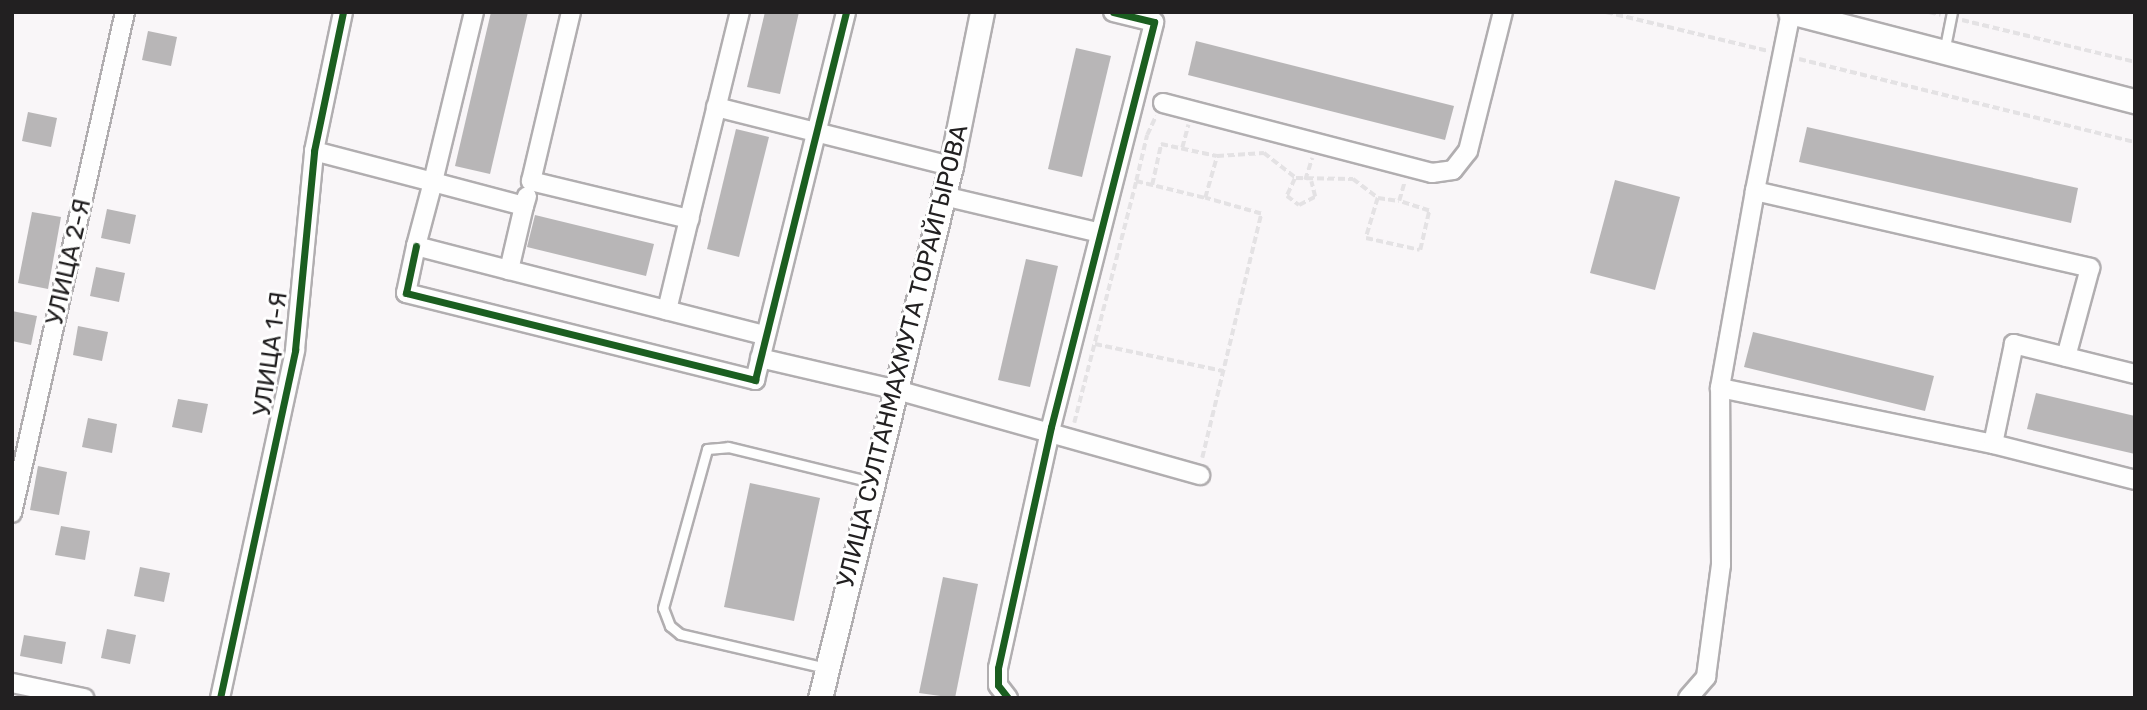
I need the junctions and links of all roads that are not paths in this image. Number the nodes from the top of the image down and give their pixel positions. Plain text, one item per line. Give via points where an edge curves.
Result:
1 (125, 12) edge
2 (343, 12) edge
3 (474, 12) edge
4 (571, 12) edge
5 (740, 12) edge
6 (846, 12) edge
7 (982, 12) edge
8 (1113, 12) edge
9 (1503, 12) edge
10 (1791, 12) edge
11 (1952, 15) edge
12 (1944, 53) junction
13 (2135, 101) edge
14 (1163, 103) road end
15 (716, 107) junction
16 (816, 132) junction
17 (314, 151) junction
18 (951, 166) junction
19 (531, 181) junction
20 (432, 182) junction
21 (1755, 191) junction
22 (944, 196) junction
23 (524, 206) junction
24 (689, 219) junction
25 (1100, 233) junction
26 (416, 246) junction
27 (509, 270) junction
28 (667, 310) junction
29 (764, 335) junction
30 (2066, 357) junction
31 (760, 358) junction
32 (2135, 374) edge
33 (1720, 388) junction
34 (897, 390) junction
35 (1050, 430) junction
36 (1993, 444) junction
37 (1200, 475) dead end
38 (2135, 480) edge
39 (874, 483) junction
40 (12, 513) edge
41 (827, 669) junction
42 (12, 682) edge
43 (84, 698) edge
44 (220, 698) edge
45 (820, 698) edge
46 (1008, 698) edge
47 (1688, 698) edge

1 - 40 street, УЛИЦА 2-Я
2 - 17 street, УЛИЦА 1-Я
3 - 20 street
4 - 19 street
5 - 15 street
6 - 16 street
7 - 18 main road, УЛИЦА СУЛТАНМАХМУТА ТОРАЙГЫРОВА
8 - 25 street via 1154,22
9 - 14 street via 1468,150 1453,170 1432,173
10 - 12 main road
10 - 21 street
11 - 12 lane
12 - 13 main road
15 - 16 street
15 - 24 street
16 - 18 street
16 - 29 street
17 - 20 street
17 - 44 street, УЛИЦА 1-Я via 295,350
18 - 22 main road, УЛИЦА СУЛТАНМАХМУТА ТОРАЙГЫРОВА
19 - 23 street
19 - 24 street
20 - 23 street
20 - 26 street
21 - 30 street via 2090,268
21 - 33 street
22 - 25 street
22 - 34 main road, УЛИЦА СУЛТАНМАХМУТА ТОРАЙГЫРОВА
23 - 27 street
24 - 28 street
25 - 35 street
26 - 27 street
26 - 31 street via 405,293 755,380
27 - 28 street
28 - 29 street
29 - 31 street
30 - 32 street
30 - 36 street via 2014,344
31 - 34 street
33 - 36 street
33 - 47 street via 1721,565 1706,677
34 - 35 street
34 - 39 main road, УЛИЦА СУЛТАНМАХМУТА ТОРАЙГЫРОВА
35 - 37 street
35 - 46 street via 998,668 998,685
36 - 38 street
39 - 41 main road, УЛИЦА СУЛТАНМАХМУТА ТОРАЙГЫРОВА
39 - 41 lane via 728,447 706,449 663,608 670,626 680,634
41 - 45 main road, УЛИЦА СУЛТАНМАХМУТА ТОРАЙГЫРОВА
42 - 43 street

